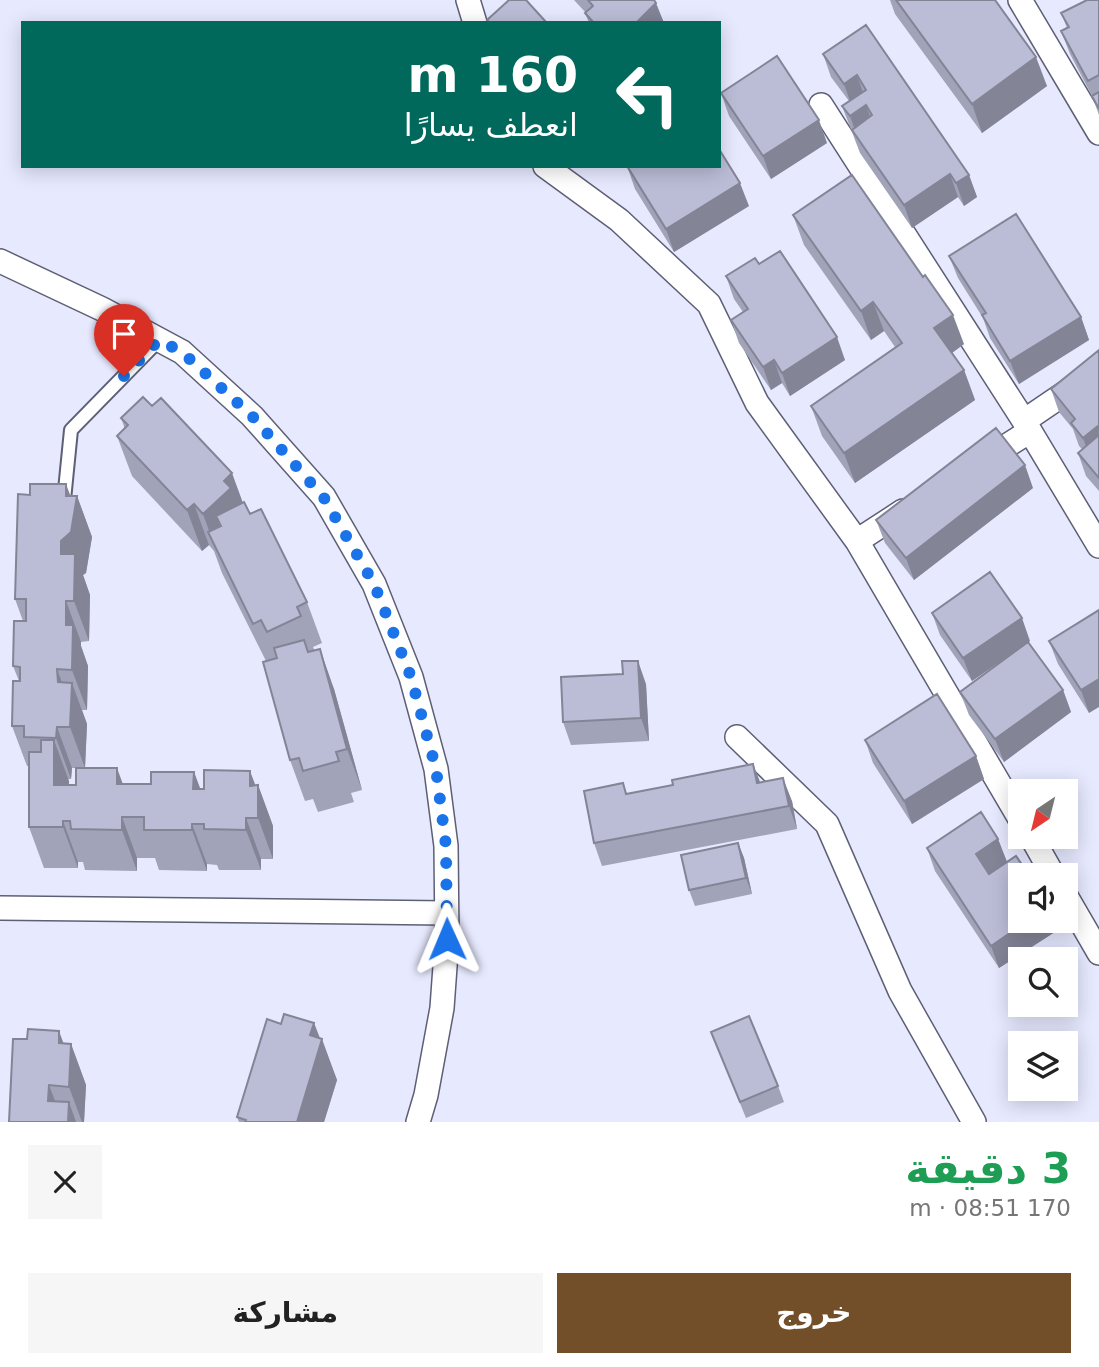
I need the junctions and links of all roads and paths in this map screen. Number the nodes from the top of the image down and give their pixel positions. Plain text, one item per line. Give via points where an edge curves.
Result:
1 (468, 0) edge
2 (1020, 0) edge
3 (474, 21) edge
4 (821, 105) dead end
5 (1099, 133) edge
6 (548, 168) edge
7 (0, 261) edge
8 (159, 340) junction
9 (1099, 370) edge
10 (1027, 426) junction
11 (961, 475) edge
12 (926, 497) edge
13 (63, 506) edge
14 (857, 541) junction
15 (1099, 545) edge
16 (737, 737) dead end
17 (1008, 799) edge
18 (0, 908) edge
19 (446, 913) junction
20 (1078, 917) edge
21 (1099, 953) edge
22 (418, 1122) edge
23 (974, 1122) edge

1 - 3 street
2 - 5 street
4 - 10 street
6 - 14 street via 619,220 709,304 757,402
7 - 8 street
8 - 13 lane via 71,430
8 - 19 street via 182,352 252,416 315,487 374,584 411,677 436,769 446,846
9 - 10 street
10 - 11 street
10 - 15 street
12 - 14 street
14 - 17 street
16 - 23 street via 827,824 900,991
18 - 19 street
19 - 22 street via 442,1008
20 - 21 street

